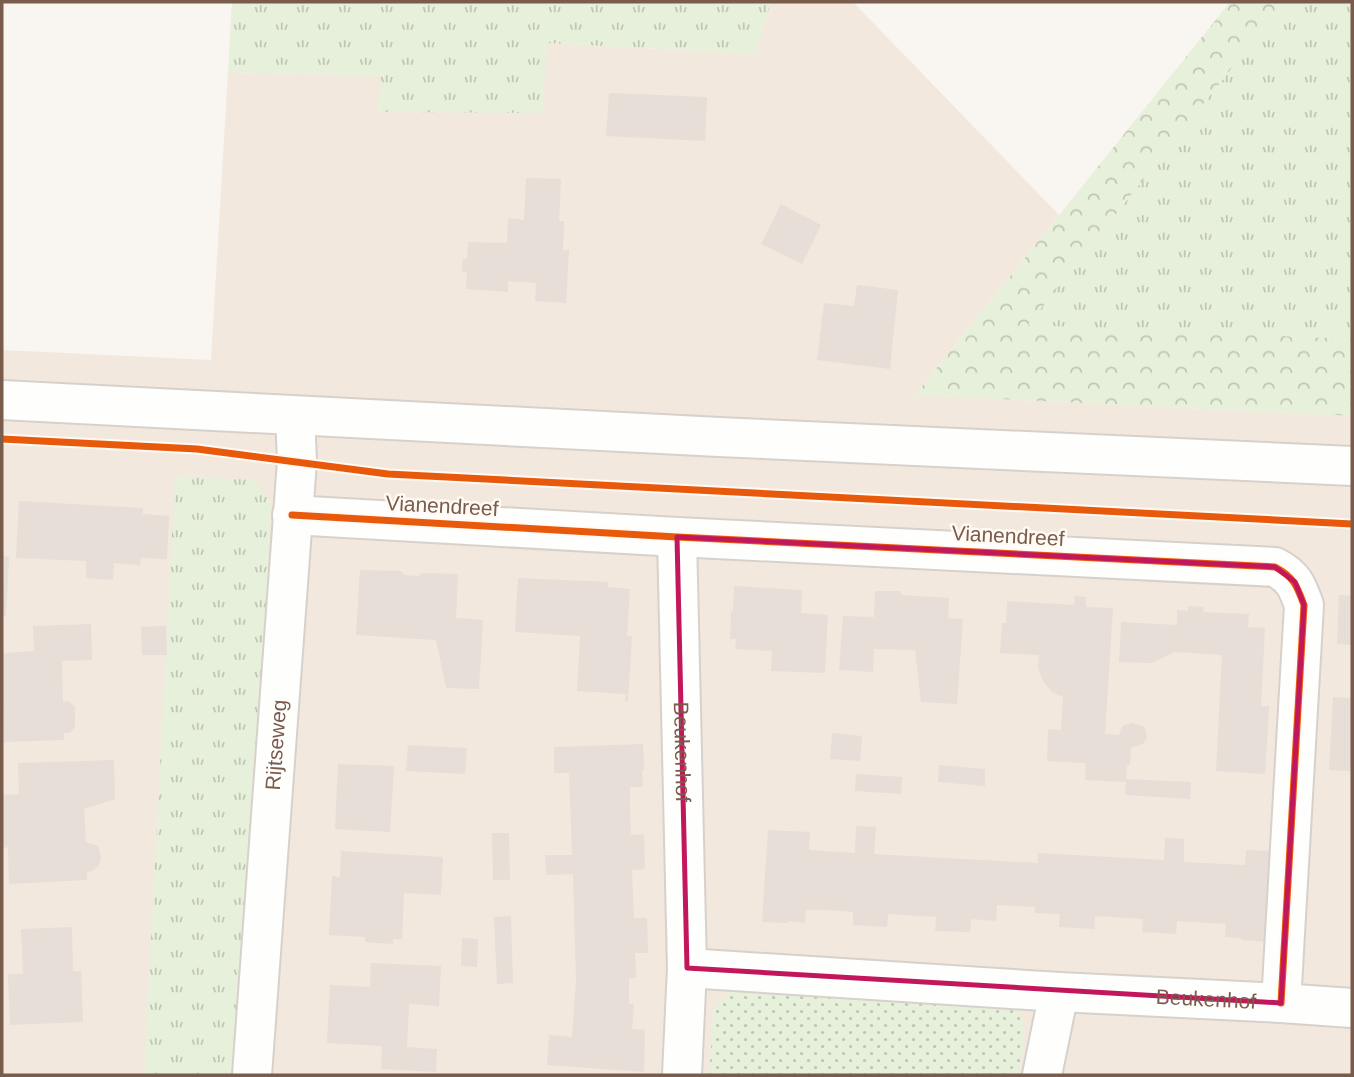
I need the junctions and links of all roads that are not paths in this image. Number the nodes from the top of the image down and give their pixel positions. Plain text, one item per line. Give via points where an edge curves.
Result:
1 (2, 400) edge
2 (295, 416) junction
3 (1352, 466) edge
4 (292, 515) junction
5 (677, 537) junction
6 (687, 968) junction
7 (1059, 992) junction
8 (1281, 1003) junction
9 (1352, 1008) edge
10 (252, 1075) edge
11 (682, 1075) edge
12 (1042, 1075) edge

1 - 2 street
2 - 3 street
2 - 4 street, Rijtseweg
4 - 5 street, Vianendreef
4 - 10 street, Rijtseweg
5 - 6 street, Beukenhof
5 - 8 street, Vianendreef via 1279,569 1295,582 1304,605
6 - 7 street, Beukenhof
6 - 11 street, Beukenhof
7 - 8 street, Beukenhof
7 - 12 street
8 - 9 street, Beukenhof

